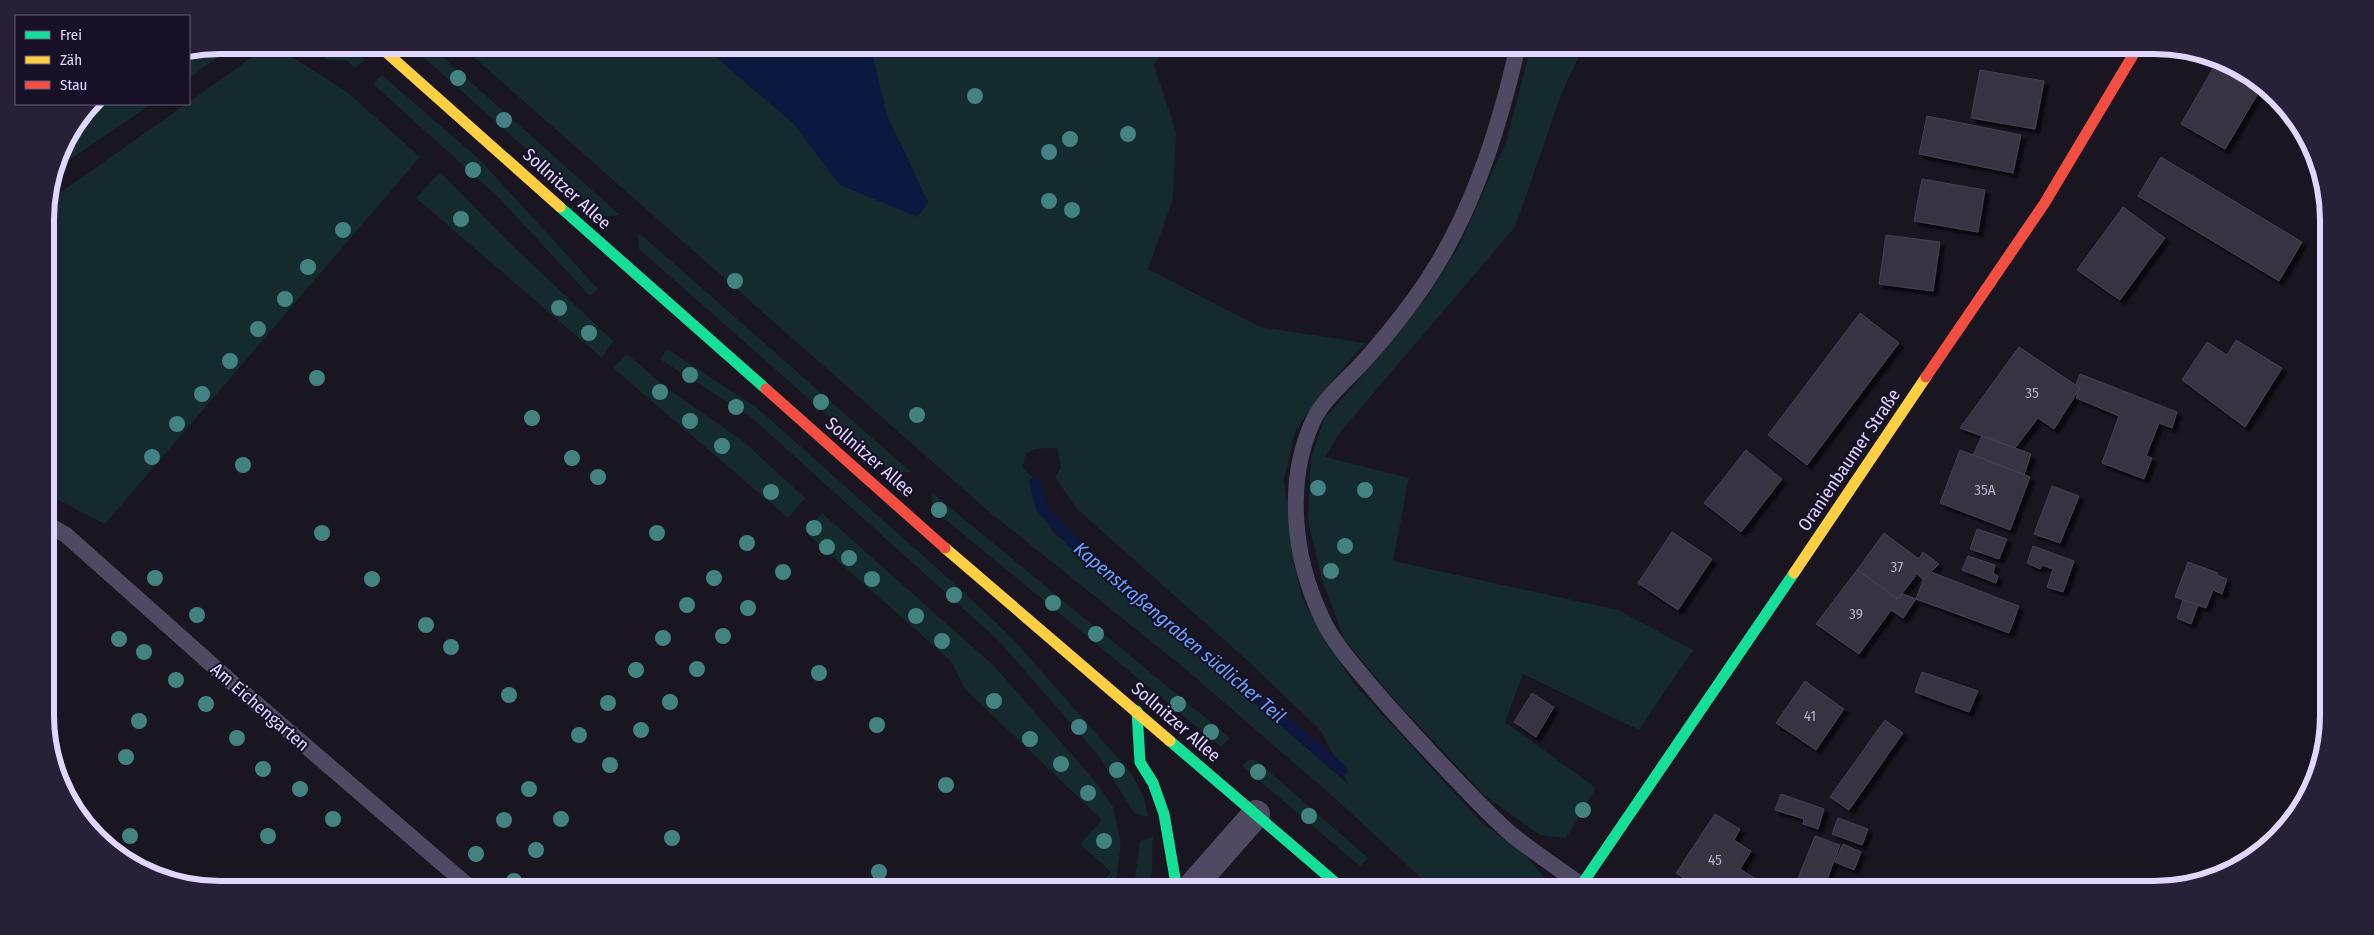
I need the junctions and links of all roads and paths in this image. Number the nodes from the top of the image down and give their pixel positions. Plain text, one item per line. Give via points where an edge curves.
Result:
1 (388, 54) edge
2 (1516, 54) edge
3 (2135, 54) edge
4 (54, 528) edge
5 (1137, 711) junction
6 (1256, 814) junction
7 (463, 881) edge
8 (1175, 881) edge
9 (1197, 881) edge
10 (1334, 881) edge
11 (1572, 881) edge
12 (1584, 881) edge

1 - 5 main road, Sollnitzer Allee via 952,554
2 - 11 lane via 1494,135 1454,237 1416,297 1315,416 1300,454 1296,500 1301,561 1321,618 1355,667 1389,709 1472,795 1511,833
3 - 12 main road, Oranienbaumer Straße via 2044,204
4 - 7 lane, Am Eichengarten via 66,535
5 - 6 main road, Sollnitzer Allee
5 - 8 main road via 1140,762 1153,783 1164,814
6 - 9 street
6 - 10 main road, Sollnitzer Allee

